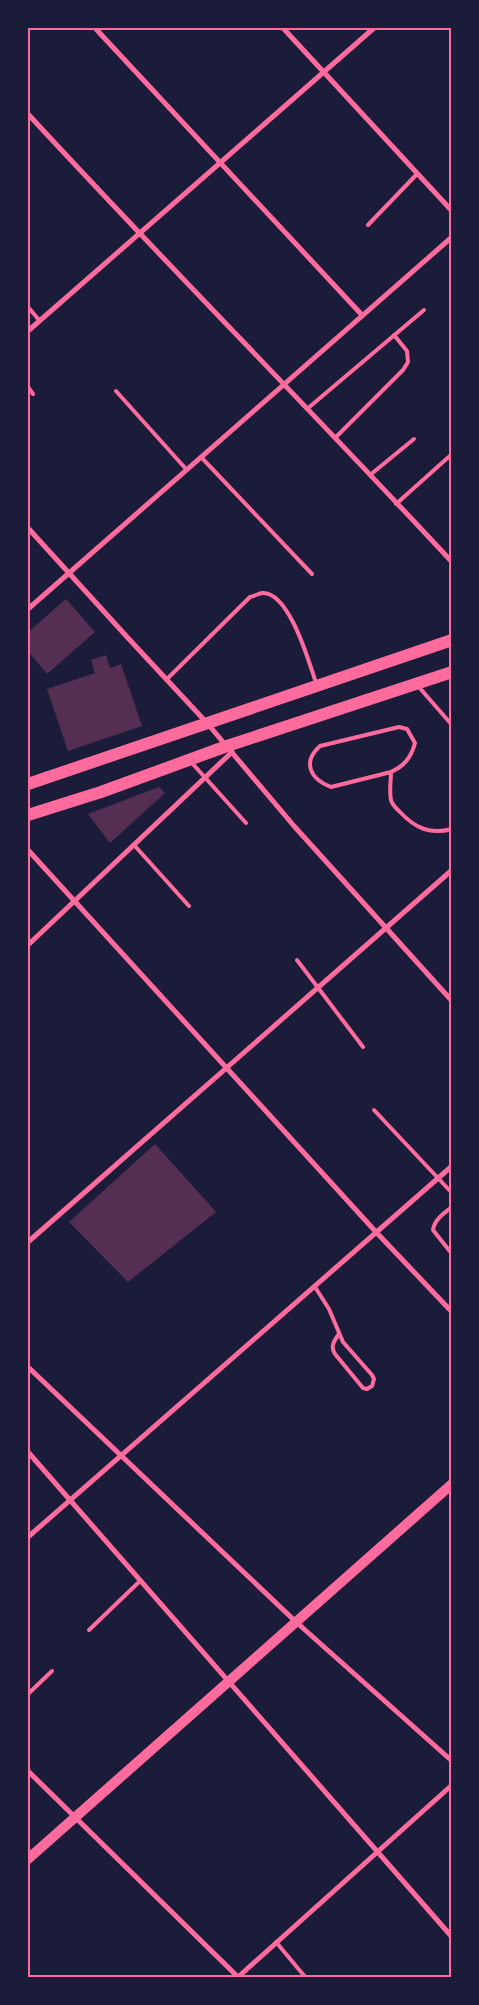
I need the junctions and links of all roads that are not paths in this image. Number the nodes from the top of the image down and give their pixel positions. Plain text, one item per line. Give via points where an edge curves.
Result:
1 (95, 28) edge
2 (283, 28) edge
3 (374, 28) edge
4 (323, 72) junction
5 (28, 114) edge
6 (221, 162) junction
7 (417, 174) junction
8 (452, 211) edge
9 (368, 225) dead end
10 (139, 234) junction
11 (452, 237) edge
12 (28, 307) edge
13 (424, 310) dead end
14 (362, 315) junction
15 (39, 320) junction
16 (28, 331) edge
17 (394, 335) junction
18 (283, 384) junction
19 (28, 387) edge
20 (116, 391) dead end
21 (33, 394) dead end
22 (307, 409) junction
23 (335, 438) junction
24 (414, 438) dead end
25 (452, 454) edge
26 (200, 456) junction
27 (186, 469) junction
28 (370, 476) junction
29 (396, 504) junction
30 (28, 528) edge
31 (452, 552) edge
32 (447, 556) junction
33 (452, 562) edge
34 (69, 574) junction
35 (312, 574) dead end
36 (28, 609) edge
37 (452, 640) edge
38 (452, 672) edge
39 (167, 679) junction
40 (417, 684) junction
41 (317, 685) junction
42 (207, 723) junction
43 (452, 725) edge
44 (230, 749) junction
45 (189, 760) junction
46 (391, 772) junction
47 (205, 778) junction
48 (28, 784) edge
49 (28, 815) edge
50 (246, 823) dead end
51 (452, 829) edge
52 (134, 845) junction
53 (28, 850) edge
54 (452, 870) edge
55 (74, 902) junction
56 (189, 906) dead end
57 (386, 927) junction
58 (28, 945) edge
59 (297, 960) dead end
60 (318, 986) junction
61 (452, 1001) edge
62 (363, 1047) dead end
63 (227, 1068) junction
64 (374, 1110) dead end
65 (452, 1166) edge
66 (438, 1178) junction
67 (452, 1193) edge
68 (452, 1207) edge
69 (376, 1232) junction
70 (28, 1242) edge
71 (452, 1254) edge
72 (315, 1287) junction
73 (452, 1312) edge
74 (339, 1334) junction
75 (28, 1367) edge
76 (28, 1452) edge
77 (121, 1454) junction
78 (449, 1490) edge
79 (69, 1500) junction
80 (28, 1537) edge
81 (140, 1581) junction
82 (295, 1621) junction
83 (89, 1630) dead end
84 (52, 1671) dead end
85 (228, 1682) junction
86 (28, 1694) edge
87 (452, 1761) edge
88 (28, 1771) edge
89 (452, 1785) edge
90 (75, 1817) junction
91 (377, 1850) junction
92 (28, 1859) edge
93 (452, 1938) edge
94 (276, 1942) junction
95 (238, 1977) edge
96 (306, 1978) edge

1 - 6 street
2 - 4 street
3 - 4 street
4 - 6 street
4 - 7 street
5 - 10 street
6 - 10 street
6 - 14 street
7 - 8 street
7 - 9 lane
10 - 15 street
10 - 18 street
11 - 14 street
12 - 15 lane
13 - 17 lane
14 - 18 street
15 - 16 street
17 - 22 lane
17 - 23 lane via 407,351 408,362
18 - 22 street
18 - 26 street
19 - 21 lane
20 - 27 lane
22 - 23 street
23 - 28 street
24 - 28 lane
25 - 29 lane
26 - 27 street
26 - 35 lane
27 - 34 street
28 - 29 street
29 - 32 street
30 - 34 street
31 - 32 lane
32 - 33 street
34 - 36 street
34 - 39 street
37 - 41 main road
38 - 40 main road
39 - 41 lane via 250,597 262,593 274,597 290,615
39 - 42 street
40 - 43 lane
40 - 44 main road
41 - 42 main road
42 - 44 street
42 - 48 main road
44 - 45 main road
44 - 47 street
44 - 57 street via 294,826
45 - 47 lane
45 - 49 main road
46 - 46 lane via 404,766 413,750 415,743 407,729 399,727 320,746 314,751 310,771 314,778 331,787
46 - 51 lane via 391,800 405,818 417,828 427,831
47 - 50 lane
47 - 52 street
52 - 55 street
52 - 56 lane
53 - 55 street
54 - 57 street
55 - 58 street
55 - 63 street
57 - 60 street
57 - 61 street
59 - 60 lane
60 - 62 lane
60 - 63 street
63 - 69 street
63 - 70 street
64 - 66 lane
65 - 66 street
66 - 67 lane
66 - 69 street
68 - 71 lane via 433,1225 433,1230
69 - 72 street
69 - 73 street
72 - 74 lane
72 - 77 street
74 - 74 lane via 332,1345 334,1354 367,1389 372,1386 372,1375
75 - 77 street
76 - 79 street
77 - 79 street
77 - 82 street
78 - 82 main road
79 - 80 street
79 - 81 street
81 - 83 lane
81 - 85 street
82 - 85 main road
82 - 87 street
84 - 86 lane
85 - 90 main road
85 - 91 street
88 - 90 street
89 - 91 street
90 - 92 main road
90 - 95 street
91 - 93 street
91 - 94 street
94 - 95 street
94 - 96 lane

